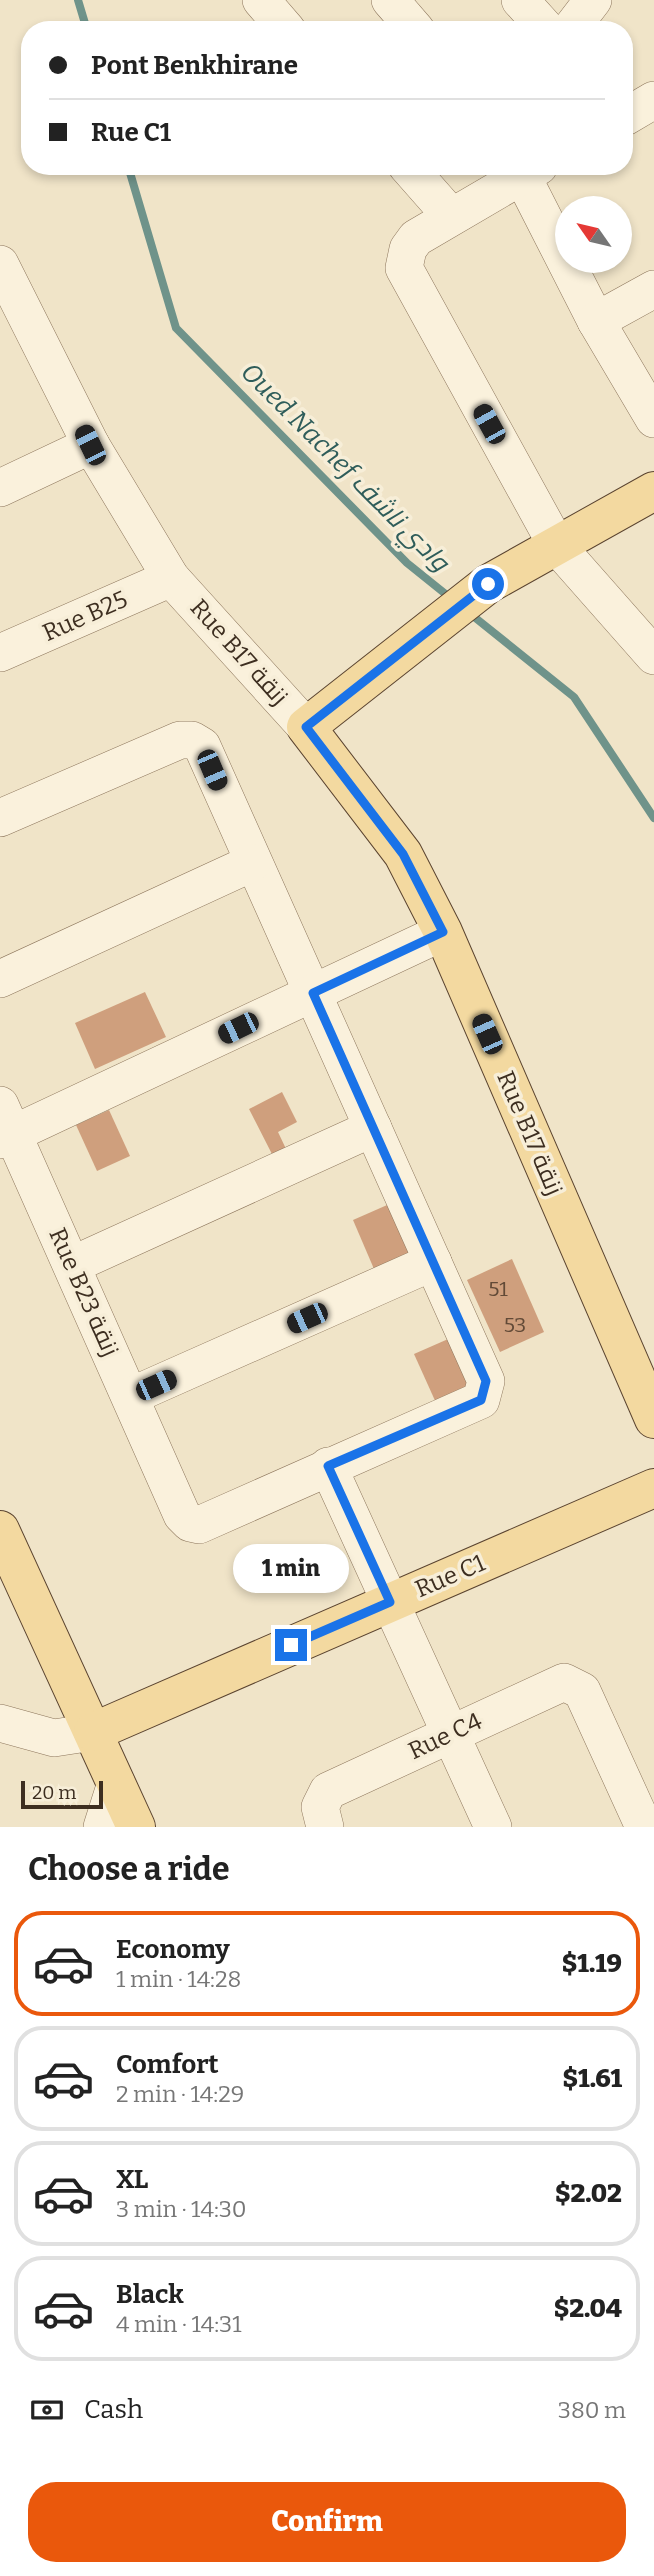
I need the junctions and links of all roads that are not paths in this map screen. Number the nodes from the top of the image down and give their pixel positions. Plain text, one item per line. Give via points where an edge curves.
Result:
1 (390, 0) edge
2 (520, 0) edge
3 (593, 0) edge
4 (408, 21) edge
5 (539, 21) edge
6 (577, 21) edge
7 (654, 100) edge
8 (633, 112) edge
9 (415, 175) edge
10 (518, 175) edge
11 (528, 175) edge
12 (450, 216) junction
13 (0, 264) edge
14 (654, 289) edge
15 (596, 321) junction
16 (654, 419) edge
17 (90, 445) junction
18 (0, 488) edge
19 (654, 491) edge
20 (557, 546) junction
21 (171, 578) junction
22 (0, 653) edge
23 (654, 656) edge
24 (306, 727) junction
25 (0, 818) edge
26 (252, 863) junction
27 (443, 932) junction
28 (0, 979) edge
29 (313, 993) junction
30 (5, 1127) edge
31 (373, 1128) junction
32 (433, 1262) junction
33 (72, 1265) junction
34 (131, 1396) junction
35 (654, 1419) edge
36 (328, 1466) junction
37 (654, 1488) edge
38 (0, 1530) edge
39 (390, 1602) junction
40 (0, 1723) edge
41 (93, 1731) junction
42 (450, 1733) junction
43 (116, 1783) junction
44 (324, 1813) edge
45 (102, 1827) edge
46 (136, 1827) edge
47 (493, 1827) edge
48 (645, 1827) edge

1 - 4 street
2 - 5 street
3 - 6 street
7 - 8 street
9 - 12 street
10 - 12 street
11 - 15 street
12 - 20 street via 416,238 404,259 407,278
13 - 17 street, Rue B17 زنقة
14 - 15 street
15 - 16 street
17 - 18 street
17 - 21 street, Rue B17 زنقة
19 - 20 main road
20 - 23 street
20 - 24 main road via 488,584
21 - 22 street, Rue B25
21 - 24 street, Rue B17 زنقة
24 - 27 main road, Rue B17 زنقة via 403,854
25 - 26 street via 180,740 192,740 202,746
26 - 28 street
26 - 29 street
27 - 29 street
27 - 35 main road, Rue B17 زنقة
29 - 30 street
29 - 31 street
30 - 33 street, Rue B23 زنقة
31 - 32 street
31 - 33 street
32 - 34 street
32 - 36 street, Rue B23 زنقة via 486,1381 481,1400
33 - 34 street, Rue B23 زنقة
34 - 36 street, Rue B23 زنقة via 182,1515 195,1525
36 - 39 street
37 - 39 main road, Rue C1
38 - 41 main road
39 - 41 main road, Rue C1
39 - 42 street
40 - 41 street via 54,1738
41 - 43 main road
42 - 44 street, Rue C4 via 328,1791
42 - 47 street
42 - 48 street, Rue C4 via 564,1682 573,1685 582,1691
43 - 45 street
43 - 46 main road

